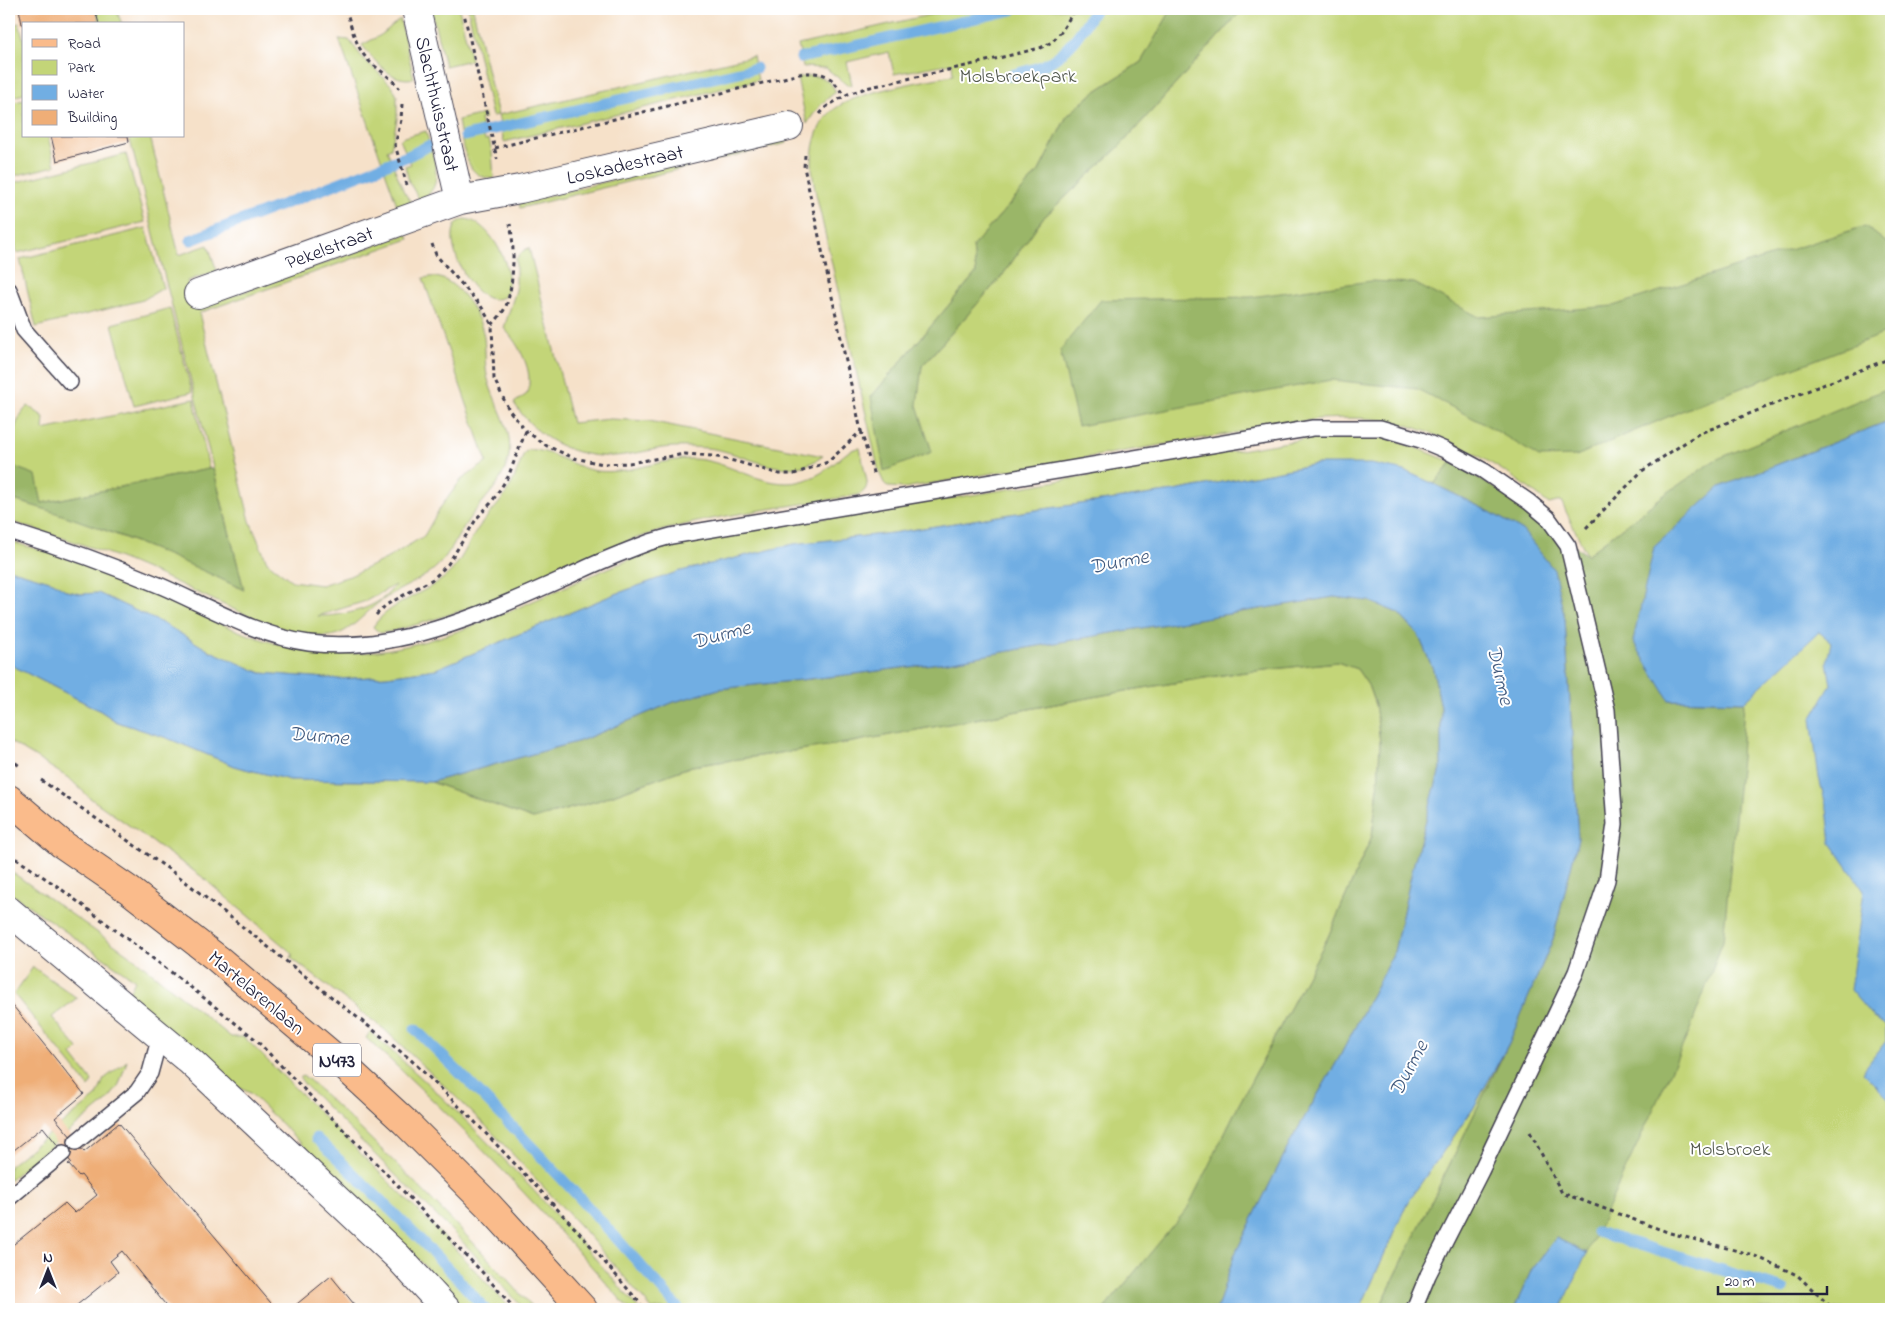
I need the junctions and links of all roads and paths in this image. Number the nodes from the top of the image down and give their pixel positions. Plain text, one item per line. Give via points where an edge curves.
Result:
1 (346, 9) edge
2 (416, 9) edge
3 (463, 9) edge
4 (1075, 9) edge
5 (400, 91) dead end
6 (844, 96) junction
7 (401, 100) dead end
8 (817, 117) dead end
9 (789, 126) dead end
10 (495, 148) junction
11 (806, 152) dead end
12 (501, 192) junction
13 (460, 200) junction
14 (421, 214) junction
15 (9, 290) edge
16 (198, 294) dead end
17 (492, 325) junction
18 (1891, 358) edge
19 (70, 382) dead end
20 (526, 431) junction
21 (861, 431) junction
22 (881, 500) junction
23 (9, 531) edge
24 (1568, 546) junction
25 (338, 645) junction
26 (9, 800) edge
27 (9, 816) edge
28 (62, 844) junction
29 (9, 854) edge
30 (9, 911) edge
31 (160, 1036) junction
32 (1528, 1127) dead end
33 (76, 1142) dead end
34 (63, 1153) dead end
35 (9, 1198) edge
36 (446, 1309) edge
37 (515, 1309) edge
38 (583, 1309) edge
39 (1414, 1309) edge
40 (1833, 1309) edge

1 - 5 path via 359,46 368,60 393,80
2 - 13 street, Slachthuisstraat
3 - 10 path
4 - 6 path via 1061,32 1040,48 866,88
6 - 8 path
6 - 10 path via 831,78 819,72 804,73
7 - 14 path via 396,146 404,177
9 - 12 street, Loskadestraat
10 - 12 path
11 - 21 path via 804,167
12 - 13 street, Loskadestraat
12 - 17 path via 512,234 511,291 505,308
13 - 14 street, Pekelstraat
14 - 16 street, Pekelstraat
14 - 17 path via 436,255 481,306
15 - 19 lane via 24,330
17 - 20 path via 494,379 509,410
18 - 24 path via 1698,434 1642,471
20 - 21 path via 547,446 574,458 603,464 685,454 713,456 779,474 794,474 828,462
20 - 25 path via 508,477 448,564 433,579 386,605 364,627
21 - 22 path
22 - 24 lane via 1313,428 1380,428 1445,450 1484,471 1536,507
22 - 25 lane via 672,536 459,620 398,639
23 - 25 lane via 114,566 284,638
24 - 39 lane via 1607,710 1615,824 1607,880 1576,972
26 - 28 main road, Martelarenlaan / N473
27 - 28 main road, Martelarenlaan / N473
28 - 38 main road, Martelarenlaan / N473 via 129,890 218,959 341,1063 489,1206
29 - 37 path via 88,909 255,1039
30 - 31 street
31 - 33 lane via 150,1073 137,1092
31 - 36 street via 398,1257
32 - 40 path via 1562,1193 1670,1233 1753,1255 1797,1275
34 - 35 lane

